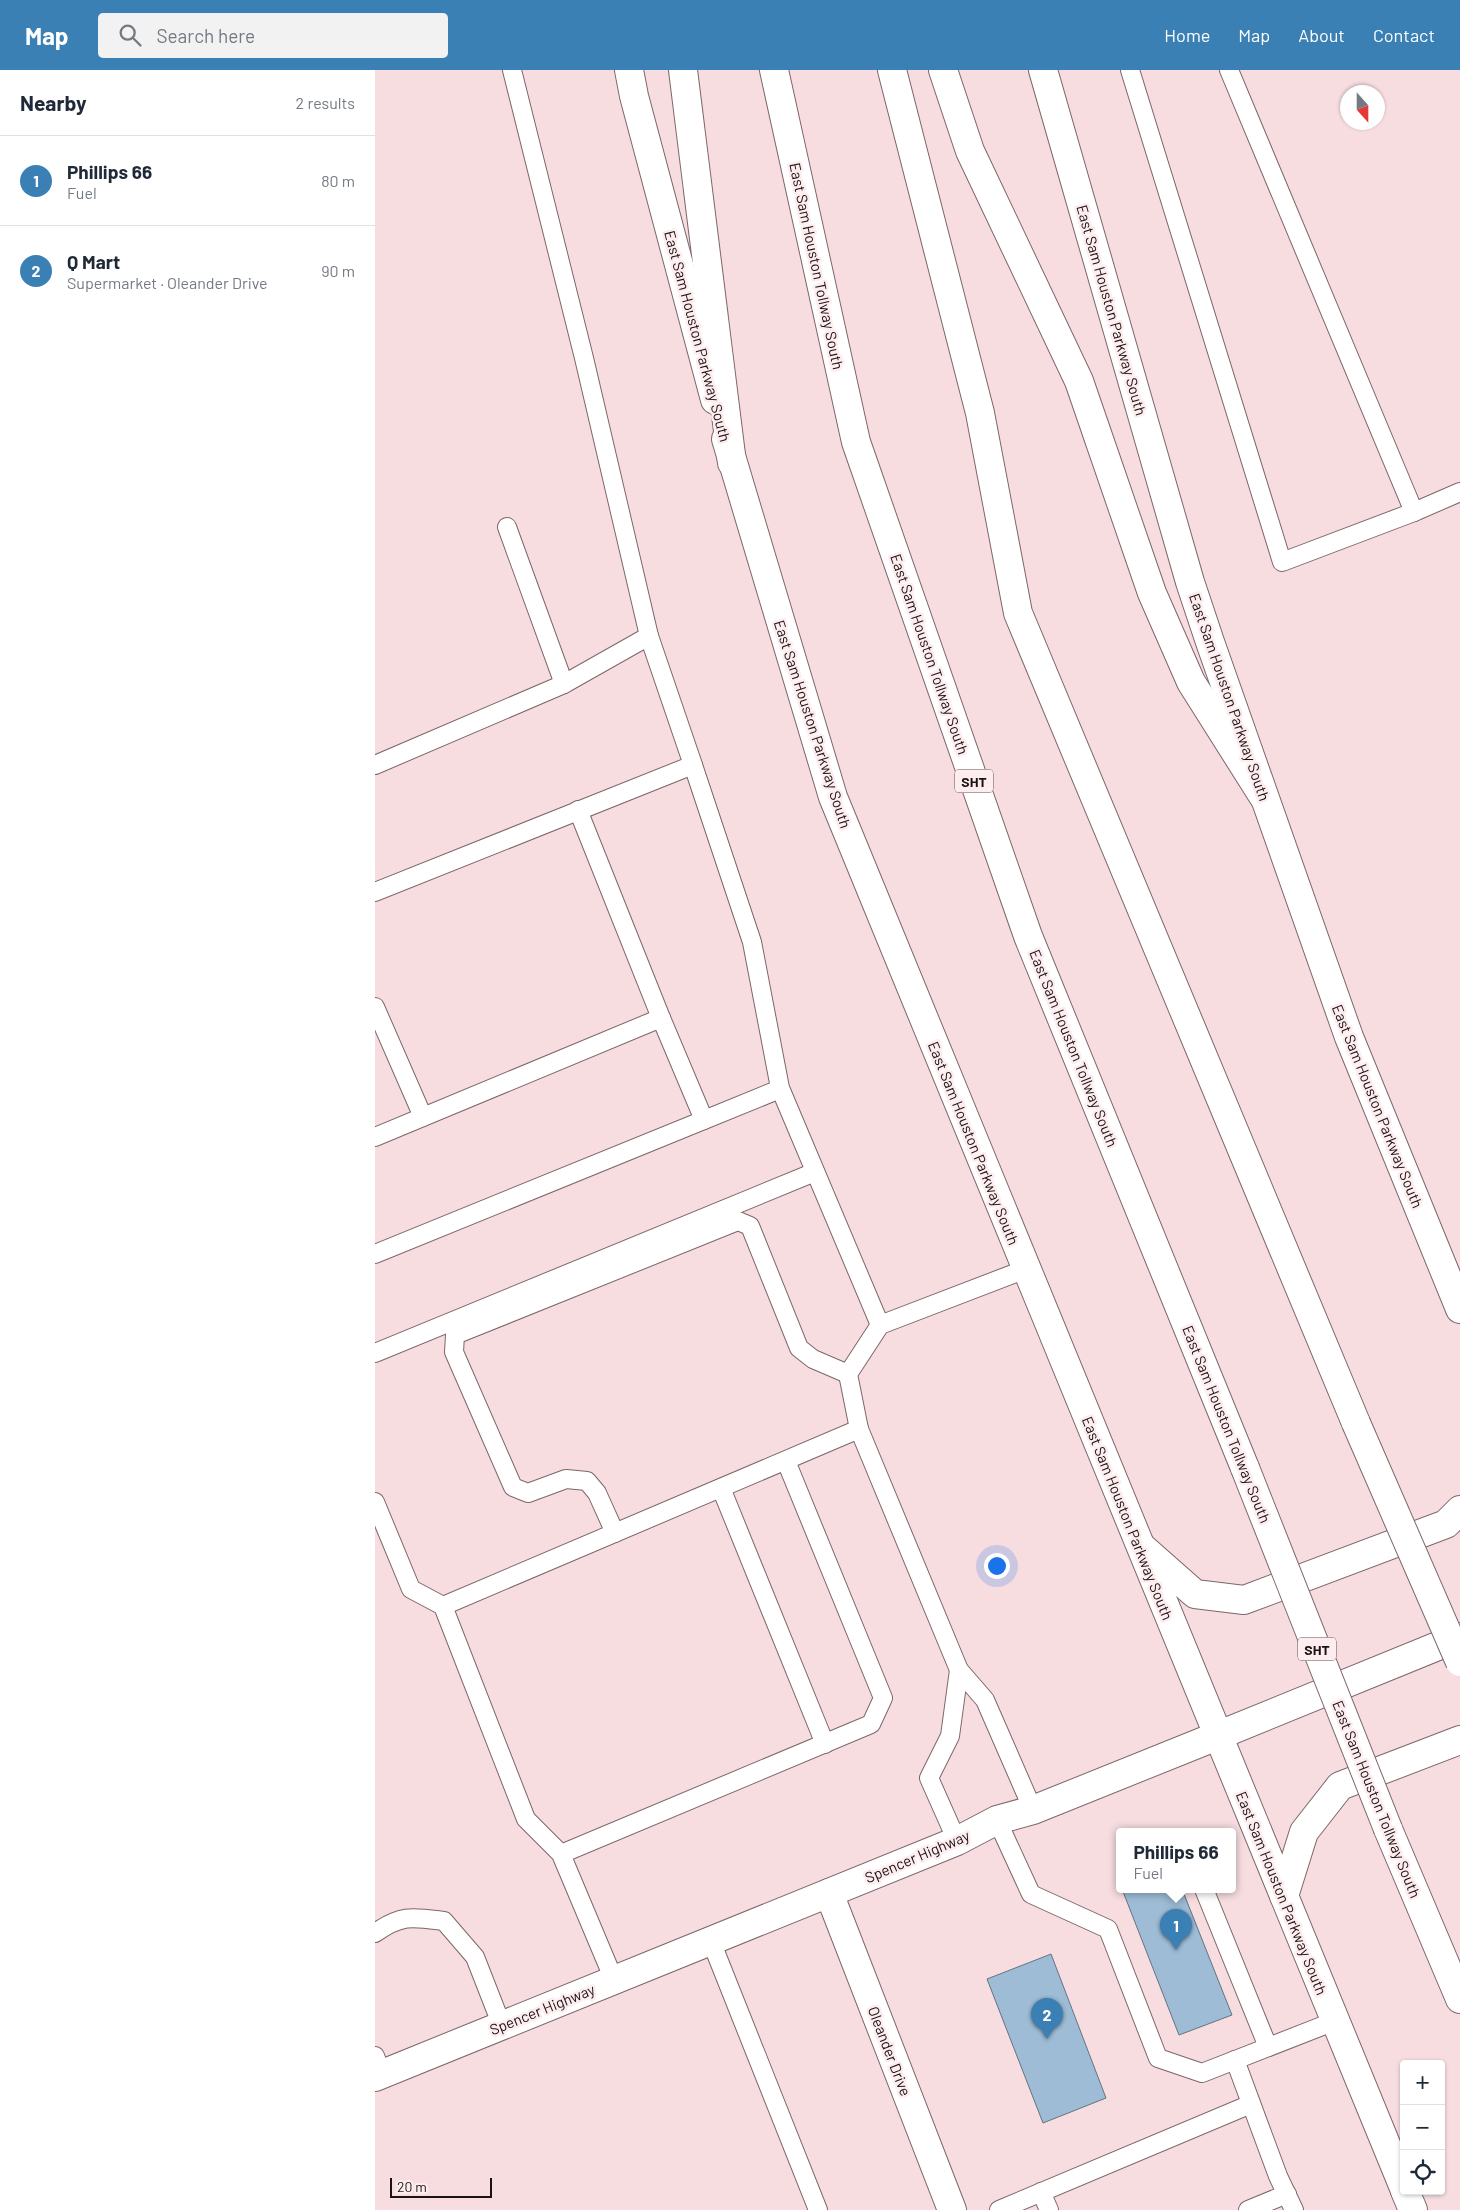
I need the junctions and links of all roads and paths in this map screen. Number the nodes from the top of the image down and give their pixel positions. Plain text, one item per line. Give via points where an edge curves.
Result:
1 (512, 70) edge
2 (629, 70) edge
3 (683, 70) edge
4 (774, 70) edge
5 (892, 70) edge
6 (943, 70) edge
7 (1043, 70) edge
8 (1129, 70) edge
9 (1229, 70) edge
10 (733, 463) junction
11 (1460, 492) edge
12 (1414, 512) junction
13 (507, 527) dead end
14 (649, 636) junction
15 (564, 684) junction
16 (693, 764) junction
17 (375, 765) edge
18 (1263, 796) junction
19 (579, 810) junction
20 (375, 892) edge
21 (375, 1007) edge
22 (661, 1018) junction
23 (780, 1089) junction
24 (423, 1118) junction
25 (704, 1120) junction
26 (375, 1137) edge
27 (815, 1172) junction
28 (375, 1254) edge
29 (1026, 1269) junction
30 (1460, 1309) edge
31 (881, 1324) junction
32 (375, 1353) edge
33 (849, 1374) junction
34 (859, 1430) junction
35 (786, 1460) junction
36 (721, 1488) junction
37 (375, 1502) edge
38 (1460, 1510) edge
39 (615, 1533) junction
40 (1139, 1544) junction
41 (443, 1606) junction
42 (1460, 1637) edge
43 (1460, 1662) edge
44 (959, 1670) junction
45 (1217, 1736) junction
46 (1460, 1740) edge
47 (825, 1744) junction
48 (1033, 1810) junction
49 (997, 1820) junction
50 (957, 1841) junction
51 (561, 1854) junction
52 (829, 1893) junction
53 (1206, 1893) edge
54 (1284, 1896) junction
55 (379, 1924) edge
56 (711, 1941) junction
57 (614, 1980) junction
58 (1460, 1999) edge
59 (1335, 2021) junction
60 (502, 2026) junction
61 (1268, 2047) junction
62 (1235, 2060) junction
63 (377, 2069) edge
64 (1251, 2104) junction
65 (1400, 2180) edge
66 (1041, 2192) junction
67 (1406, 2195) edge
68 (1291, 2202) edge
69 (818, 2210) edge
70 (952, 2210) edge
71 (999, 2210) edge
72 (1049, 2210) edge
73 (1249, 2210) edge
74 (1413, 2210) edge

1 - 14 lane
2 - 10 main road, East Sam Houston Parkway South
3 - 10 main road
4 - 58 main road, East Sam Houston Tollway South / SHT, bridge via 856,442 1028,936 1388,1829
5 - 43 main road, bridge via 980,413 1019,613 1356,1423
6 - 18 main road via 969,151 1079,381 1152,593 1191,682
7 - 18 main road, East Sam Houston Parkway South via 1190,582
8 - 12 lane via 1282,562
9 - 12 lane
10 - 29 main road, East Sam Houston Parkway South via 833,797
11 - 12 lane
13 - 15 lane
14 - 15 lane
14 - 16 lane
15 - 17 lane
16 - 19 lane
16 - 23 lane via 752,942
18 - 30 main road, East Sam Houston Parkway South via 1349,1037
19 - 20 lane
19 - 22 lane
21 - 24 lane
22 - 24 lane
22 - 25 lane
23 - 25 lane
23 - 27 lane
24 - 26 lane
25 - 28 lane
27 - 31 lane
27 - 32 lane
29 - 31 lane
29 - 40 main road, East Sam Houston Parkway South
31 - 33 lane
33 - 34 lane
33 - 39 lane via 813,1359 799,1348 750,1226 738,1221 455,1335 454,1352 513,1487 528,1493 566,1479 587,1481 597,1492
34 - 35 lane
34 - 44 lane
35 - 36 lane
35 - 47 lane via 883,1698 871,1724
36 - 39 lane
36 - 47 lane
37 - 41 lane via 411,1590
38 - 40 main road via 1446,1524 1245,1600 1195,1594
39 - 41 lane
40 - 45 main road, East Sam Houston Parkway South
41 - 51 lane via 526,1819
42 - 45 main road, Spencer Highway
44 - 48 lane via 985,1700
44 - 50 lane via 950,1736 929,1778
45 - 48 main road, Spencer Highway
45 - 54 main road, East Sam Houston Parkway South
46 - 54 main road via 1340,1786 1304,1832
47 - 51 lane
48 - 49 main road, Spencer Highway
49 - 50 main road, Spencer Highway
49 - 62 lane via 1031,1894 1108,1929 1159,2058 1202,2073
50 - 52 main road, Spencer Highway
51 - 57 lane
52 - 56 main road, Spencer Highway
52 - 70 main road, Oleander Drive
53 - 61 lane
54 - 59 main road, East Sam Houston Parkway South
55 - 60 lane via 408,1917 444,1921 475,1957
56 - 57 main road, Spencer Highway
56 - 69 lane
57 - 60 main road, Spencer Highway
59 - 61 lane
59 - 65 main road, East Sam Houston Parkway South
60 - 63 main road, Spencer Highway
61 - 62 lane
62 - 64 lane
64 - 66 lane
64 - 68 lane
66 - 71 lane
66 - 72 lane
67 - 74 main road, East Sam Houston Parkway South
68 - 73 lane

